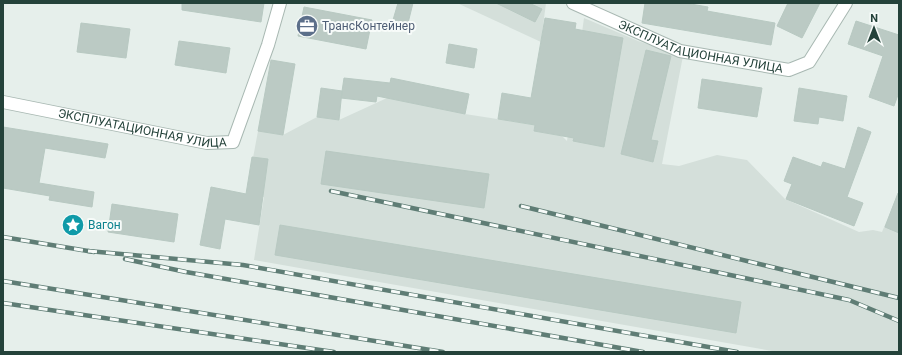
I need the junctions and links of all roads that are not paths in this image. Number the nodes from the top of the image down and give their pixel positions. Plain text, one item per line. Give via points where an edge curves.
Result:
1 (280, 3) edge
2 (573, 3) edge
3 (846, 3) edge
4 (3, 102) edge

1 - 4 street, ЭКСПЛУАТАЦИОННАЯ УЛИЦА via 268,45 233,142 207,143
2 - 3 street, ЭКСПЛУАТАЦИОННАЯ УЛИЦА via 680,51 789,70 809,62

